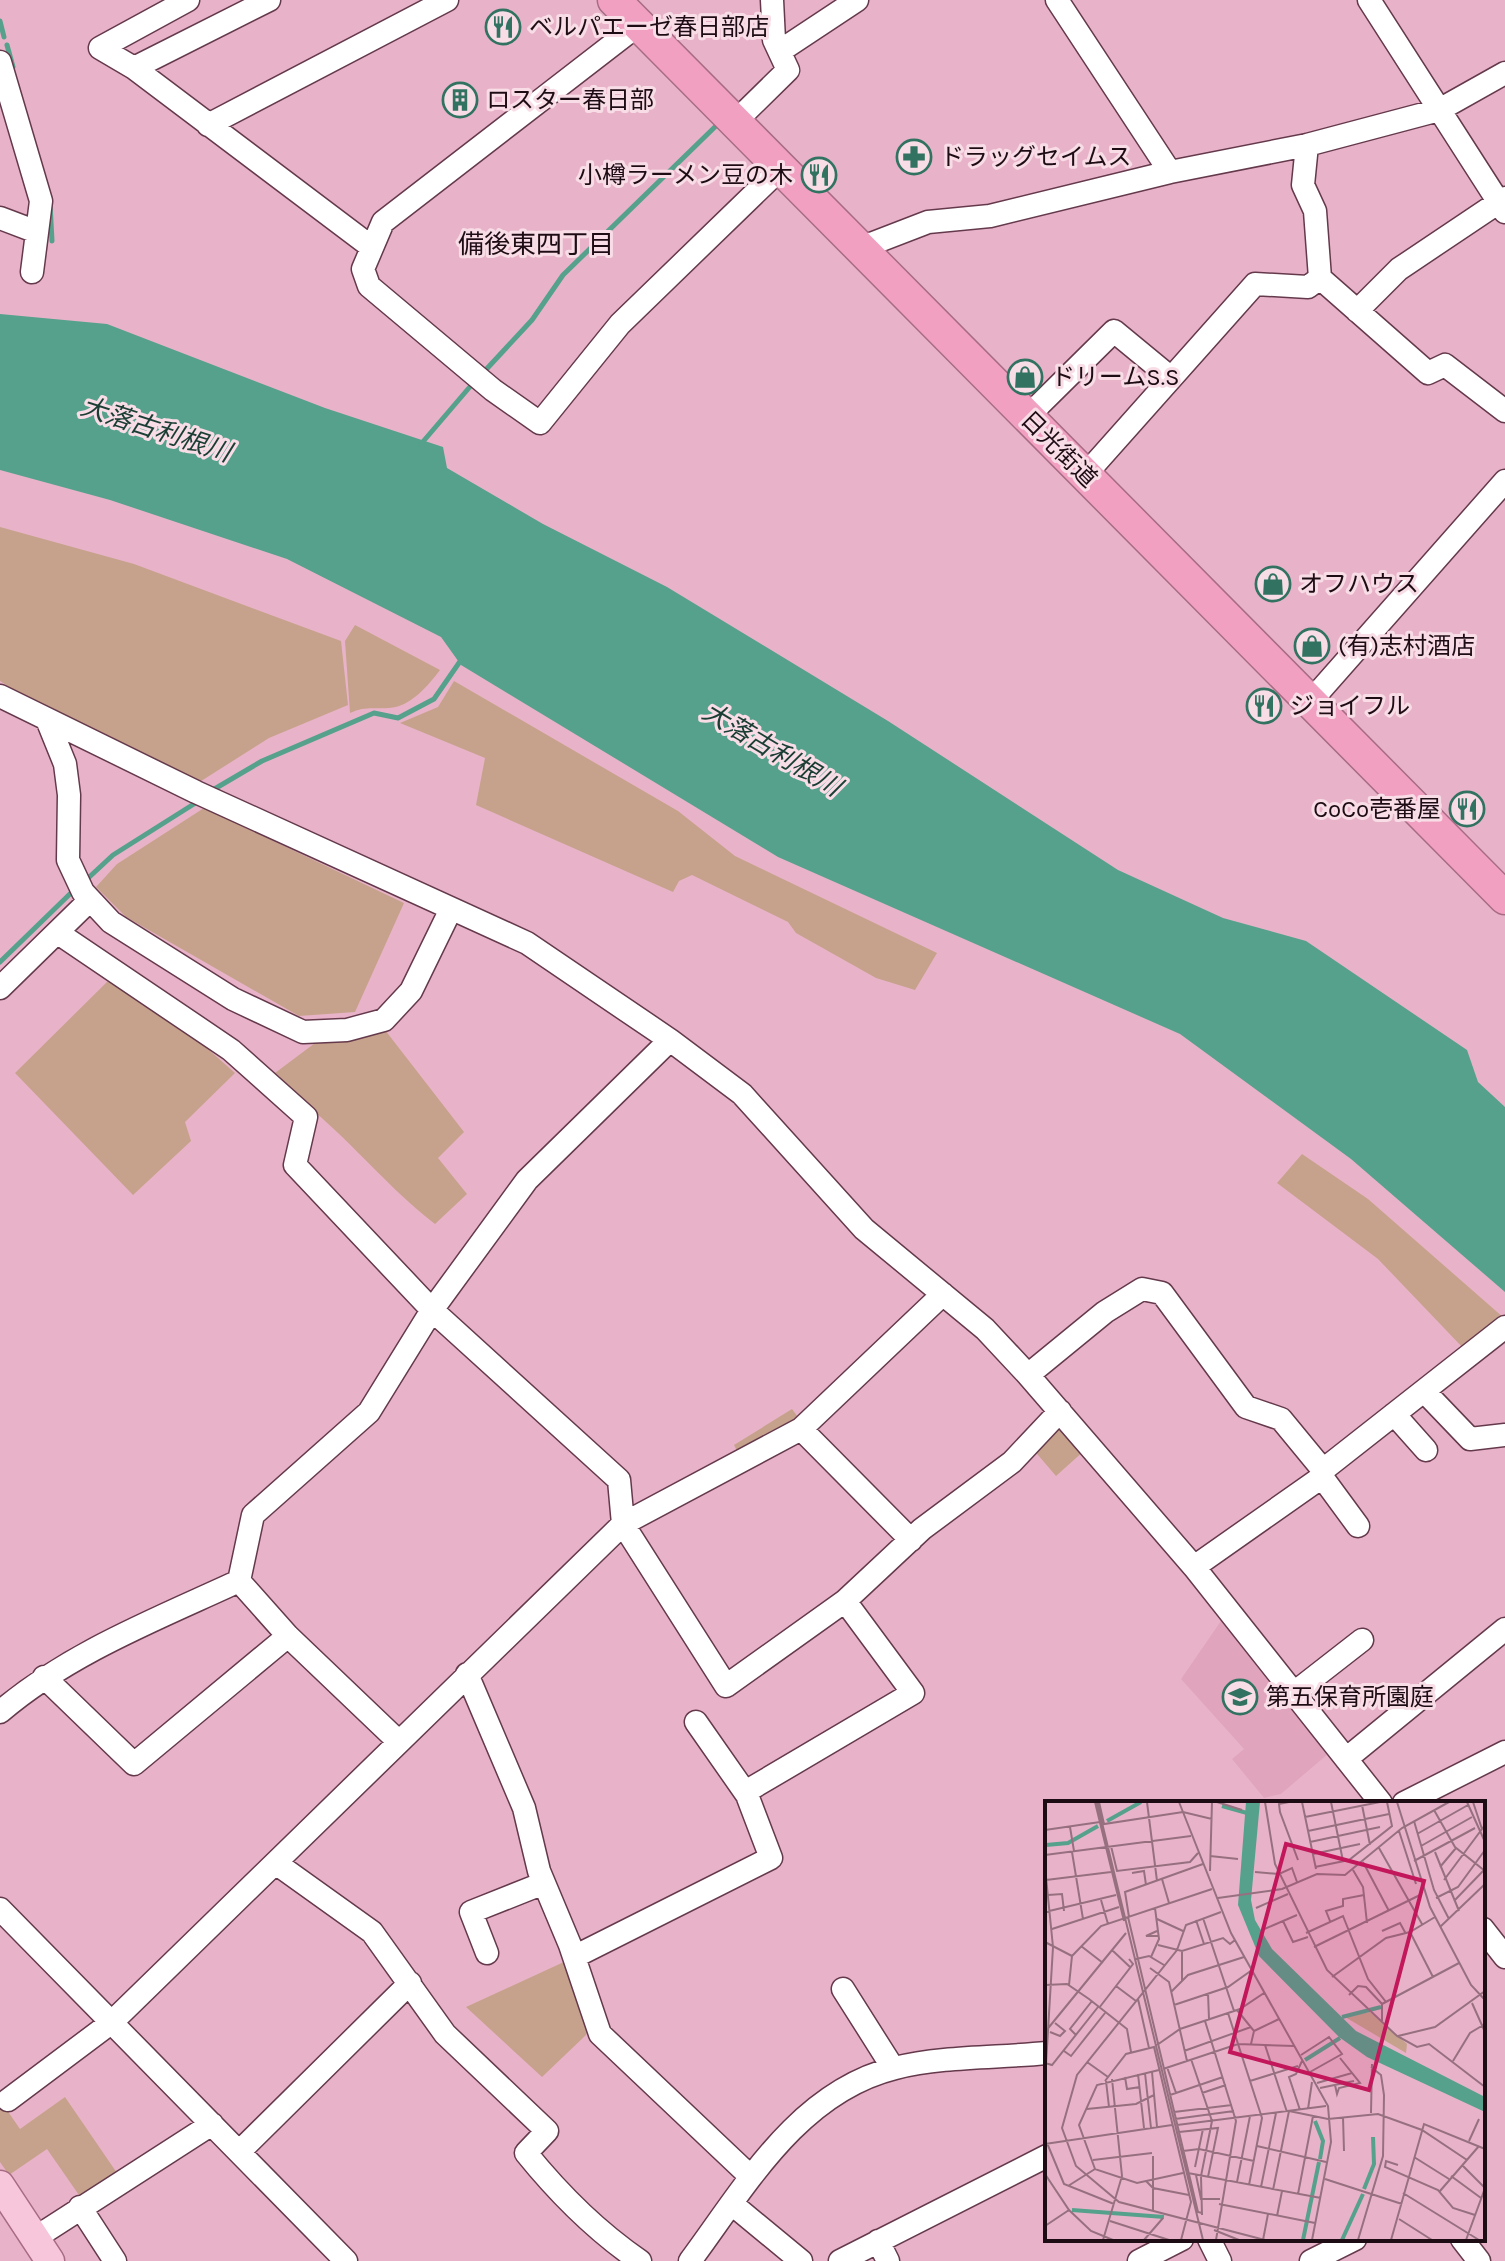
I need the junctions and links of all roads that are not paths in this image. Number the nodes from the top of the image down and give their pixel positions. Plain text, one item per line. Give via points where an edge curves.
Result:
1 (188, 0) edge
2 (269, 0) edge
3 (447, 0) edge
4 (614, 0) edge
5 (772, 0) edge
6 (857, 0) edge
7 (1057, 0) edge
8 (1369, 0) edge
9 (638, 25) junction
10 (780, 51) junction
11 (0, 62) edge
12 (134, 68) junction
13 (1505, 73) edge
14 (1439, 110) junction
15 (727, 112) junction
16 (208, 125) junction
17 (1307, 145) junction
18 (781, 168) junction
19 (1170, 172) junction
20 (1503, 204) edge
21 (0, 218) edge
22 (37, 232) junction
23 (370, 246) junction
24 (858, 249) junction
25 (32, 272) dead end
26 (1320, 278) junction
27 (1357, 311) junction
28 (1171, 378) junction
29 (1505, 411) edge
30 (1027, 417) junction
31 (1085, 475) junction
32 (1505, 481) edge
33 (0, 696) edge
34 (1310, 702) junction
35 (48, 722) junction
36 (1502, 889) edge
37 (90, 900) junction
38 (451, 909) junction
39 (58, 933) junction
40 (0, 988) edge
41 (670, 1040) junction
42 (943, 1294) junction
43 (432, 1310) junction
44 (1505, 1327) edge
45 (1028, 1375) junction
46 (1424, 1391) junction
47 (1060, 1411) junction
48 (1394, 1414) junction
49 (801, 1429) junction
50 (1505, 1435) edge
51 (1426, 1450) dead end
52 (1323, 1474) junction
53 (623, 1524) junction
54 (1358, 1526) dead end
55 (911, 1540) junction
56 (1194, 1567) junction
57 (239, 1581) junction
58 (845, 1601) junction
59 (1505, 1629) edge
60 (288, 1636) junction
61 (1362, 1640) dead end
62 (467, 1674) junction
63 (44, 1677) junction
64 (1294, 1693) junction
65 (4, 1701) edge
66 (696, 1722) dead end
67 (398, 1741) junction
68 (1505, 1752) edge
69 (1346, 1759) junction
70 (747, 1795) junction
71 (1379, 1801) edge
72 (1408, 1801) edge
73 (277, 1864) junction
74 (544, 1883) junction
75 (0, 1909) edge
76 (1490, 1937) edge
77 (487, 1953) dead end
78 (574, 1957) junction
79 (1505, 1957) edge
80 (410, 1983) junction
81 (843, 1989) dead end
82 (112, 2022) junction
83 (1045, 2053) edge
84 (893, 2068) junction
85 (8, 2100) dead end
86 (212, 2124) junction
87 (239, 2152) junction
88 (1045, 2157) edge
89 (751, 2177) junction
90 (0, 2185) edge
91 (732, 2204) junction
92 (80, 2207) junction
93 (1178, 2241) edge
94 (1210, 2241) edge
95 (1351, 2241) edge
96 (1464, 2241) edge
97 (43, 2250) edge
98 (883, 2251) edge
99 (115, 2261) edge
100 (346, 2261) edge
101 (640, 2261) edge
102 (690, 2261) edge
103 (801, 2261) edge
104 (840, 2261) edge
105 (1139, 2261) edge
106 (1220, 2261) edge
107 (1311, 2261) edge
108 (1479, 2261) edge

1 - 12 street via 100,48
2 - 12 street
3 - 16 street
4 - 9 highway, 日光街道
5 - 10 street via 774,40
6 - 10 street
7 - 19 street
8 - 14 street
9 - 15 highway, 日光街道
9 - 23 street via 383,222
10 - 15 street via 788,70
11 - 22 street via 41,201
12 - 16 street
13 - 14 street
14 - 17 street
14 - 20 street
15 - 18 highway, 日光街道
16 - 23 street
17 - 19 street
17 - 26 street via 1303,185 1315,211
18 - 23 street via 620,324 540,423 369,286 363,269
18 - 24 highway, 日光街道
19 - 24 street via 990,216 928,222
20 - 27 street via 1399,269
21 - 22 street
22 - 25 street
24 - 30 highway, 日光街道
26 - 27 street
26 - 28 street via 1308,287 1255,284
27 - 29 street via 1428,373 1445,365
28 - 30 street via 1114,331
28 - 31 street
30 - 31 highway, 日光街道
31 - 34 highway, 日光街道
32 - 34 street
33 - 35 street
34 - 36 highway, 日光街道
35 - 37 street via 65,764 68,860
35 - 38 street
37 - 38 street via 111,922 233,999 303,1032 347,1030 384,1020 411,991
37 - 39 street
38 - 41 street via 527,943
39 - 40 street
39 - 43 street via 231,1050 306,1117 295,1165
41 - 42 street via 742,1094 864,1229
41 - 43 street via 527,1180
42 - 45 street
42 - 49 street
43 - 53 street via 619,1480
43 - 57 street via 369,1412 253,1515
44 - 46 street
45 - 47 street
45 - 52 street via 1142,1289 1162,1293 1246,1407 1281,1419
46 - 48 street
46 - 50 street via 1470,1439
47 - 55 street via 1012,1462
47 - 56 street
48 - 51 street
48 - 52 street
49 - 53 street
49 - 55 street
52 - 54 street
52 - 56 street
53 - 58 street via 726,1686
53 - 62 street
55 - 58 street
56 - 64 street
57 - 60 street
57 - 63 street
58 - 70 street via 913,1693
59 - 69 street
60 - 63 street via 134,1764
60 - 67 street
61 - 64 street
62 - 67 street
62 - 74 street via 524,1808
63 - 65 street
64 - 69 street
66 - 70 street
67 - 73 street
68 - 72 street
69 - 71 street
70 - 78 street via 771,1858
73 - 80 street via 372,1932
73 - 82 street
74 - 77 street via 471,1912
74 - 78 street
75 - 82 street
76 - 79 street
78 - 89 street via 600,2034
80 - 87 street
80 - 101 street via 445,2034 547,2131 526,2153 551,2184 604,2236
81 - 84 street
82 - 85 street
82 - 86 street
83 - 84 street
84 - 89 street via 823,2102
86 - 87 street
86 - 92 street
87 - 100 street
88 - 98 street
89 - 91 street
90 - 97 main road
91 - 102 street
91 - 103 street
92 - 97 street
92 - 99 street
93 - 105 street
94 - 106 street
95 - 107 street
96 - 108 street
98 - 104 street

